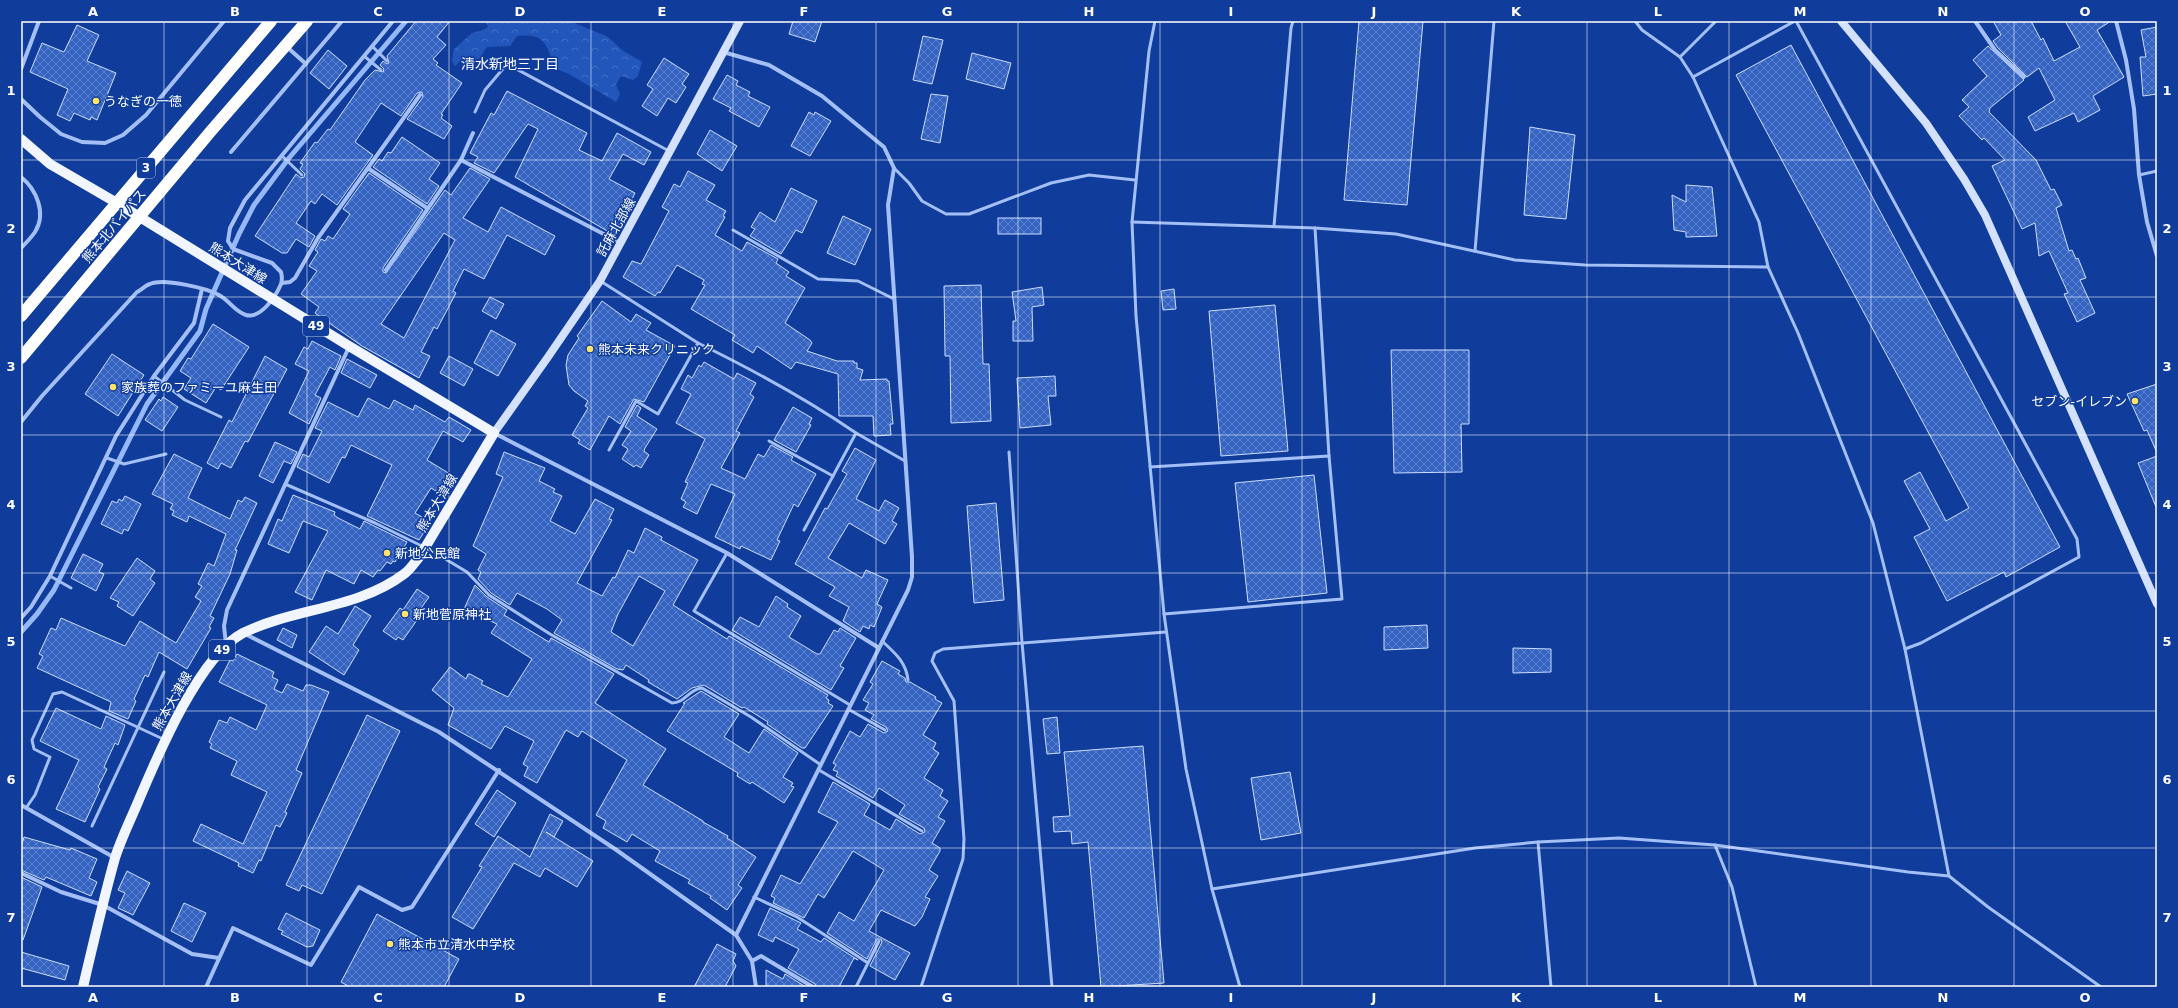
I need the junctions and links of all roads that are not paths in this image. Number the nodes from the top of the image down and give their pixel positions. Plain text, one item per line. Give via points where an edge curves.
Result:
1 (39, 21) edge
2 (224, 21) edge
3 (271, 21) edge
4 (307, 21) edge
5 (342, 21) edge
6 (393, 21) edge
7 (740, 21) edge
8 (1156, 21) edge
9 (1293, 21) edge
10 (1494, 21) edge
11 (1635, 21) edge
12 (1716, 21) edge
13 (1796, 21) edge
14 (1841, 21) edge
15 (1975, 21) edge
16 (2116, 21) edge
17 (286, 46) junction
18 (374, 48) junction
19 (723, 52) junction
20 (366, 57) junction
21 (1680, 57) junction
22 (387, 61) dead end
23 (306, 64) junction
24 (21, 69) edge
25 (381, 70) dead end
26 (1692, 77) junction
27 (2024, 77) dead end
28 (420, 95) dead end
29 (21, 98) edge
30 (475, 112) dead end
31 (473, 132) dead end
32 (21, 139) edge
33 (231, 152) dead end
34 (671, 152) junction
35 (284, 157) junction
36 (461, 160) junction
37 (894, 168) junction
38 (369, 169) junction
39 (2157, 171) edge
40 (302, 175) dead end
41 (2139, 175) junction
42 (21, 177) edge
43 (1135, 180) junction
44 (117, 203) junction
45 (427, 208) junction
46 (140, 218) junction
47 (1132, 222) junction
48 (1274, 226) junction
49 (1315, 228) junction
50 (733, 230) dead end
51 (621, 243) junction
52 (21, 248) edge
53 (1475, 251) junction
54 (2157, 256) edge
55 (1768, 267) junction
56 (386, 270) dead end
57 (600, 281) junction
58 (282, 283) junction
59 (202, 289) junction
60 (894, 298) junction
61 (272, 300) junction
62 (21, 316) edge
63 (698, 344) junction
64 (349, 346) junction
65 (21, 358) edge
66 (154, 376) junction
67 (221, 417) dead end
68 (21, 422) edge
69 (494, 433) junction
70 (856, 433) junction
71 (769, 440) dead end
72 (609, 450) dead end
73 (1009, 452) dead end
74 (166, 454) dead end
75 (1329, 456) junction
76 (107, 458) junction
77 (904, 461) junction
78 (1150, 467) junction
79 (833, 476) junction
80 (285, 484) junction
81 (804, 530) dead end
82 (425, 549) junction
83 (728, 554) junction
84 (50, 576) junction
85 (71, 588) dead end
86 (2157, 604) edge
87 (1164, 614) junction
88 (21, 618) edge
89 (1166, 632) junction
90 (243, 633) junction
91 (882, 640) junction
92 (1022, 642) junction
93 (226, 644) junction
94 (879, 648) junction
95 (1906, 649) junction
96 (164, 672) dead end
97 (908, 680) dead end
98 (849, 707) junction
99 (138, 728) junction
100 (885, 730) dead end
101 (164, 740) junction
102 (821, 765) junction
103 (499, 770) junction
104 (819, 770) junction
105 (21, 805) edge
106 (26, 808) junction
107 (92, 826) dead end
108 (922, 831) dead end
109 (1538, 842) junction
110 (1715, 845) junction
111 (116, 858) junction
112 (21, 873) edge
113 (1949, 876) junction
114 (1212, 889) junction
115 (754, 897) junction
116 (103, 906) junction
117 (736, 935) junction
118 (879, 941) dead end
119 (219, 958) junction
120 (752, 961) junction
121 (868, 963) junction
122 (83, 987) edge
123 (206, 987) edge
124 (756, 987) edge
125 (813, 987) edge
126 (856, 987) edge
127 (921, 987) edge
128 (1052, 987) edge
129 (1240, 987) edge
130 (1551, 987) edge
131 (1756, 987) edge
132 (2101, 987) edge

1 - 24 street
2 - 29 street via 146,115 123,135 105,144 82,142 61,134
3 - 44 highway, 熊本北バイパス / 3
4 - 17 highway, 熊本北バイパス / 3
5 - 23 street
6 - 18 street
7 - 19 street, 託麻北部線
8 - 43 lane via 1149,51
9 - 48 lane
10 - 53 lane
11 - 21 lane via 1642,30
12 - 21 lane
13 - 26 lane
13 - 95 lane via 2077,539 2079,557 1922,643
14 - 86 street via 1926,123 1985,215
15 - 27 street via 1995,50
16 - 41 street via 2134,109
17 - 23 street
17 - 46 highway, 熊本北バイパス / 3 via 211,131
18 - 20 street
18 - 22 lane
19 - 34 street, 託麻北部線
19 - 37 street via 769,65 822,96 884,147
20 - 25 lane
20 - 35 street
21 - 26 lane
23 - 33 street
26 - 55 lane via 1759,222
28 - 38 street
30 - 34 lane via 485,90 506,64
31 - 36 street
32 - 44 main road, 熊本大津線 / 49 via 50,164
34 - 51 street, 託麻北部線
35 - 40 lane
35 - 58 street via 245,200 230,228 228,241 234,249 272,263 282,272
36 - 45 street
36 - 51 street
37 - 43 lane via 922,201 946,214 969,214 1051,183 1089,175
37 - 60 street via 888,205
38 - 45 street
38 - 58 street via 318,238 295,278
39 - 41 lane
41 - 54 street via 2147,222
42 - 52 street via 34,190 40,218 36,231
43 - 47 lane
44 - 46 main road, 熊本大津線 / 49
44 - 62 highway, 熊本北バイパス / 3
45 - 56 street
46 - 61 main road, 熊本大津線 / 49
46 - 65 highway, 熊本北バイパス / 3
47 - 48 lane
47 - 78 lane via 1136,316
48 - 49 lane
49 - 53 lane via 1396,234
49 - 75 lane
50 - 60 lane via 818,279 858,281
51 - 57 street, 託麻北部線
53 - 55 lane via 1515,260 1585,265
55 - 95 lane via 1798,332 1873,523
57 - 63 lane
57 - 69 street, 託麻北部線
58 - 61 street
59 - 61 street via 220,296 236,311 248,316 259,313
59 - 66 street via 194,323
59 - 68 street via 165,282 150,284 137,292
60 - 77 street
61 - 64 main road, 熊本大津線 / 49
63 - 70 lane via 775,381
63 - 72 lane via 658,414 636,401
64 - 69 main road, 熊本大津線 / 49
64 - 80 street
66 - 67 lane via 185,400
66 - 76 street via 116,436
69 - 82 main road, 熊本大津線 / 49
69 - 83 street
70 - 77 lane
70 - 79 lane
71 - 79 lane
73 - 92 lane
74 - 76 lane via 124,464
75 - 78 lane
75 - 87 lane via 1342,599
76 - 84 street
77 - 91 street via 912,577
78 - 87 lane
79 - 81 lane
80 - 82 lane via 375,523
80 - 93 street via 227,610 224,626
82 - 90 main road, 熊本大津線 / 49 via 405,574 381,588 343,602 286,616
82 - 102 lane via 467,572 489,595 550,634 672,703 679,703 696,688 702,688 751,717
83 - 94 street
83 - 98 lane via 694,611
84 - 85 lane
84 - 88 street via 31,608
87 - 89 lane
89 - 92 lane
89 - 114 lane via 1186,769
90 - 93 main road, 熊本大津線 / 49
90 - 103 street via 439,732
91 - 94 street
91 - 97 lane via 900,658 907,669
92 - 127 lane via 943,649 935,653 932,661 954,701 964,839 963,859
92 - 128 lane
93 - 101 main road, 熊本大津線 / 49 via 196,684
94 - 98 street
95 - 113 lane
96 - 99 lane
98 - 100 lane
98 - 102 street
99 - 101 lane
99 - 106 lane via 62,692 53,694 32,740 34,750 50,757 35,795
99 - 107 lane
101 - 111 main road, 熊本大津線 / 49
102 - 104 street
103 - 117 street
103 - 119 street via 412,907 402,910 359,887 311,965 233,928
104 - 108 lane
104 - 115 street
105 - 106 street
106 - 111 street
109 - 110 lane via 1619,838
109 - 114 lane via 1476,848
109 - 130 lane
110 - 113 lane
110 - 131 lane via 1732,887
111 - 116 main road, 熊本大津線 / 49
112 - 116 street via 61,892
113 - 132 lane via 1988,907
114 - 129 lane
115 - 117 street
115 - 121 lane via 797,917
116 - 119 street via 192,954
116 - 122 main road, 熊本大津線 / 49
117 - 120 street
118 - 121 lane
119 - 123 street
120 - 124 street
120 - 125 street via 761,956
121 - 126 lane

